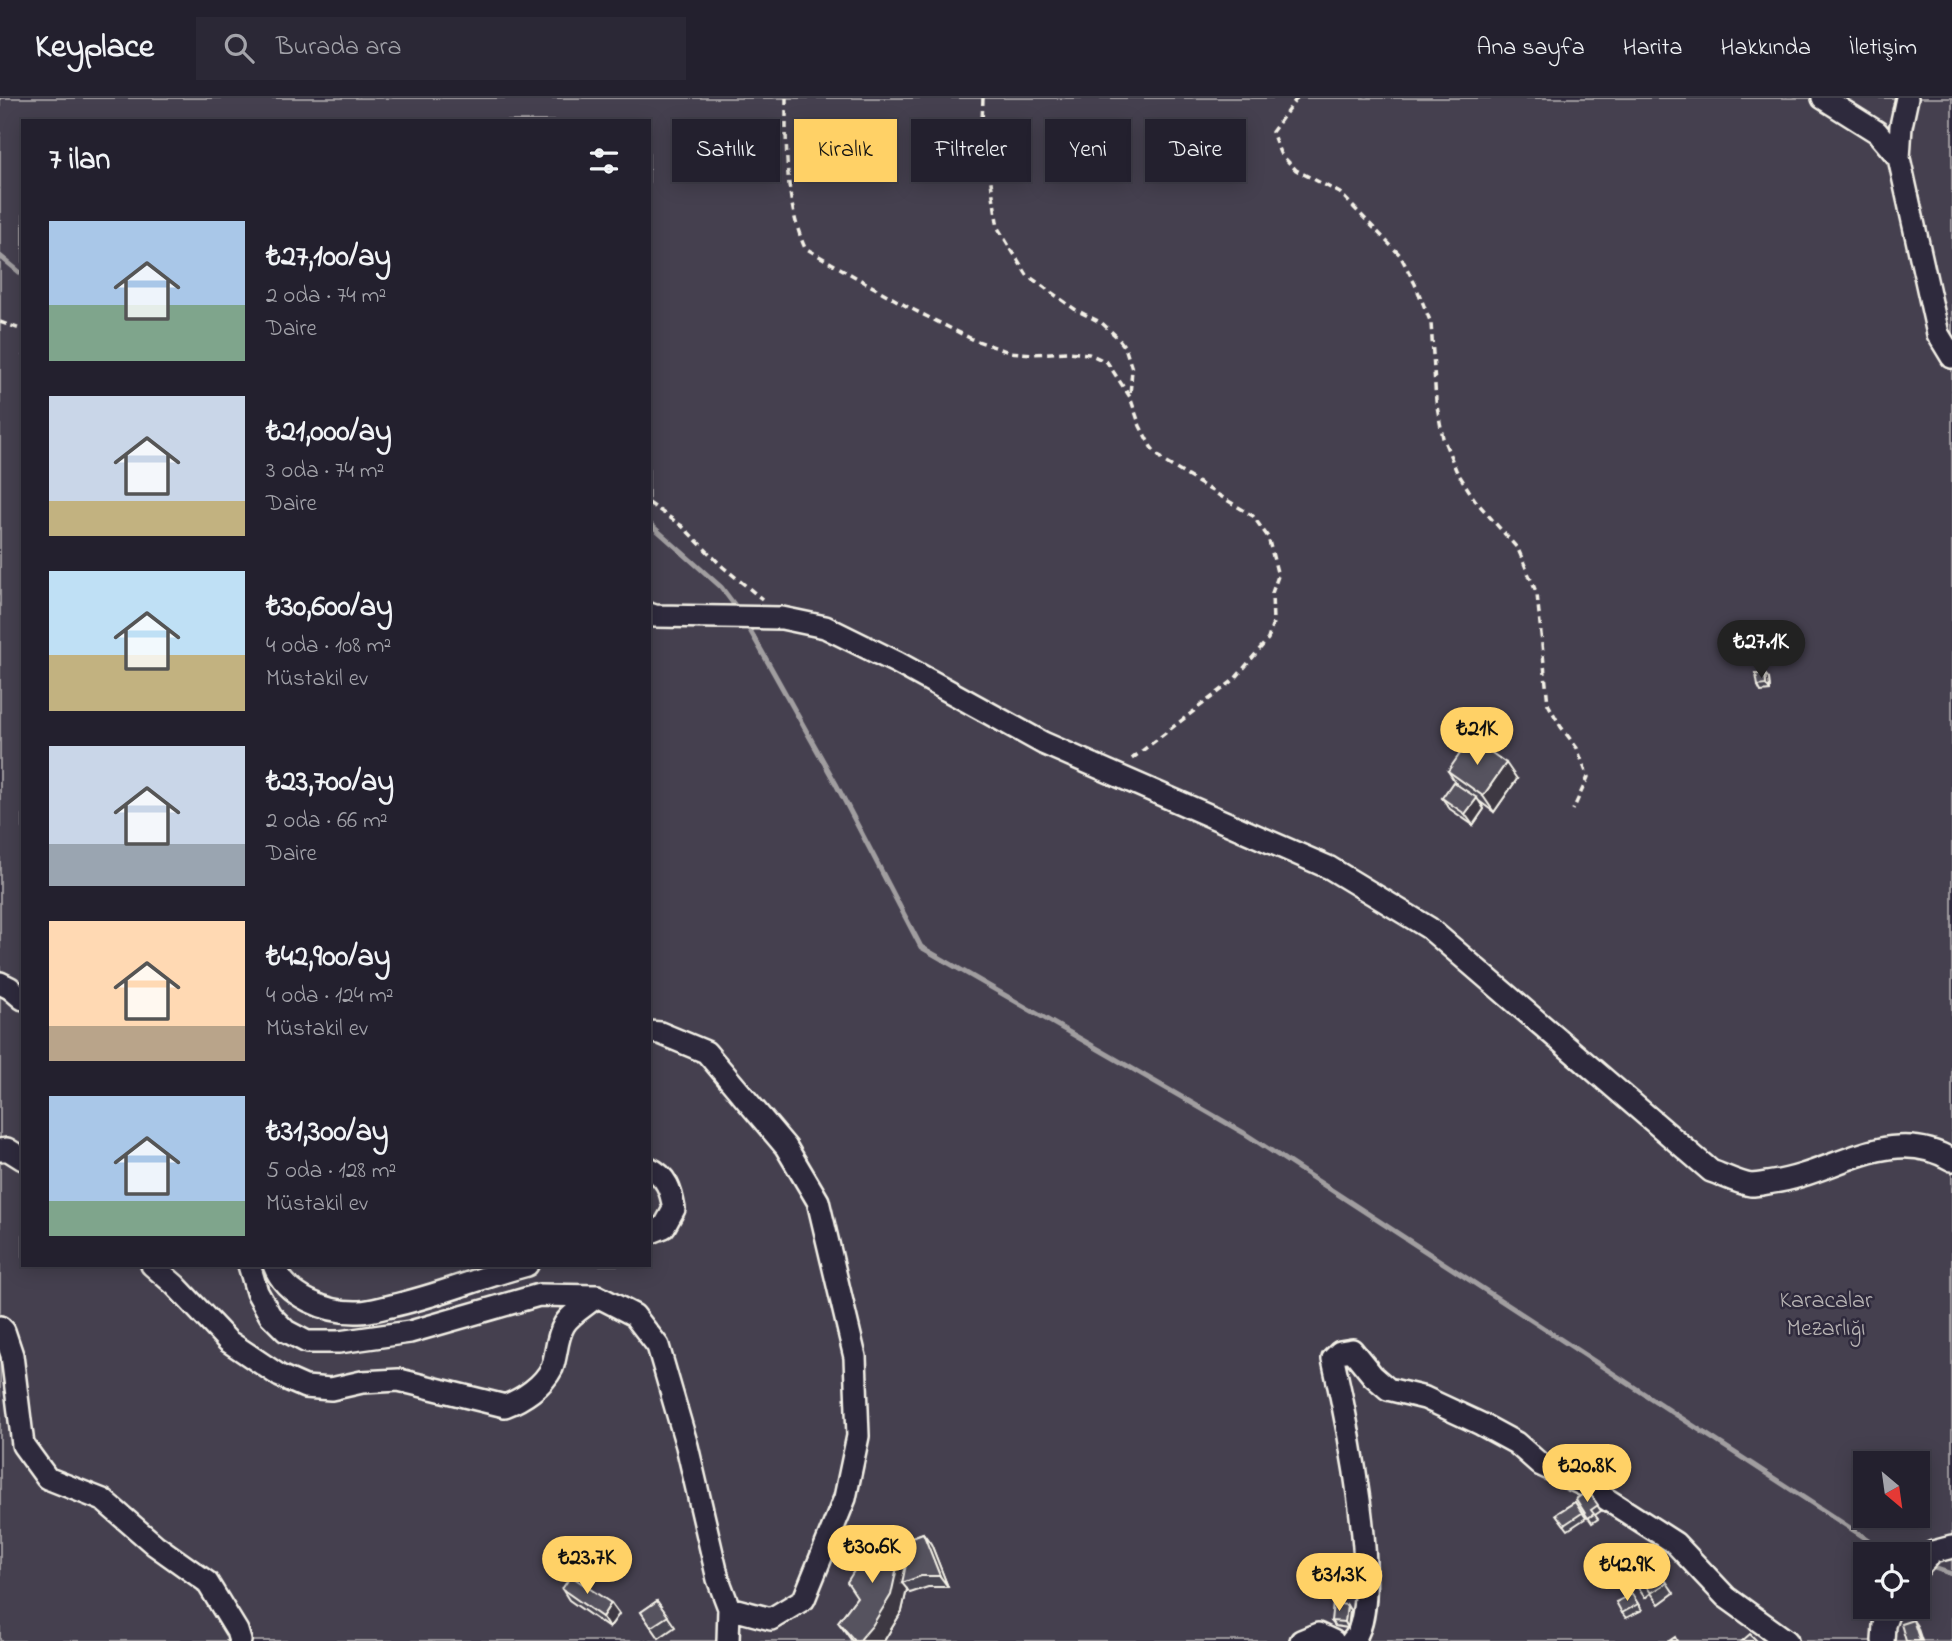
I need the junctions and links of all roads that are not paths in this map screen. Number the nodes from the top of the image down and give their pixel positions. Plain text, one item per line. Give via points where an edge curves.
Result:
1 (1823, 98) edge
2 (1908, 98) edge
3 (1899, 158) junction
4 (1952, 357) edge
5 (651, 615) edge
6 (0, 983) edge
7 (21, 997) edge
8 (651, 1032) edge
9 (0, 1150) edge
10 (21, 1158) edge
11 (1952, 1160) edge
12 (651, 1169) edge
13 (651, 1232) edge
14 (154, 1267) edge
15 (250, 1267) edge
16 (275, 1267) edge
17 (519, 1267) edge
18 (597, 1296) junction
19 (0, 1327) edge
20 (730, 1608) junction
21 (1886, 1619) edge
22 (240, 1641) edge
23 (728, 1641) edge
24 (1301, 1641) edge
25 (1333, 1641) edge
26 (1352, 1641) edge
27 (1787, 1641) edge
28 (1883, 1641) edge

1 - 3 street via 1877,132
2 - 3 street
3 - 4 street via 1938,334
5 - 11 street via 776,618 825,627 1043,743 1330,868 1429,928 1711,1171 1752,1185 1792,1179 1851,1156 1896,1146 1939,1152
6 - 7 street
8 - 20 street via 706,1052 786,1147 818,1201 855,1357 858,1436 845,1498 804,1599 771,1619
9 - 10 street
12 - 13 street via 670,1188 674,1209 664,1227
14 - 18 street via 228,1341 305,1387 331,1389 399,1380 505,1405 535,1388 551,1368 565,1324
15 - 18 street via 270,1315 307,1342 410,1332 539,1295
16 - 17 street via 299,1295 322,1307 360,1312 419,1300
18 - 20 street via 634,1315 658,1346 718,1579
19 - 22 street via 12,1355 23,1446 47,1478 103,1500 207,1582
20 - 23 street
21 - 28 street
24 - 25 street via 1318,1634
26 - 27 street via 1362,1618 1366,1584 1348,1426 1333,1359 1352,1350 1388,1389 1425,1398 1481,1424 1516,1443 1541,1465 1586,1486 1675,1543 1726,1597

